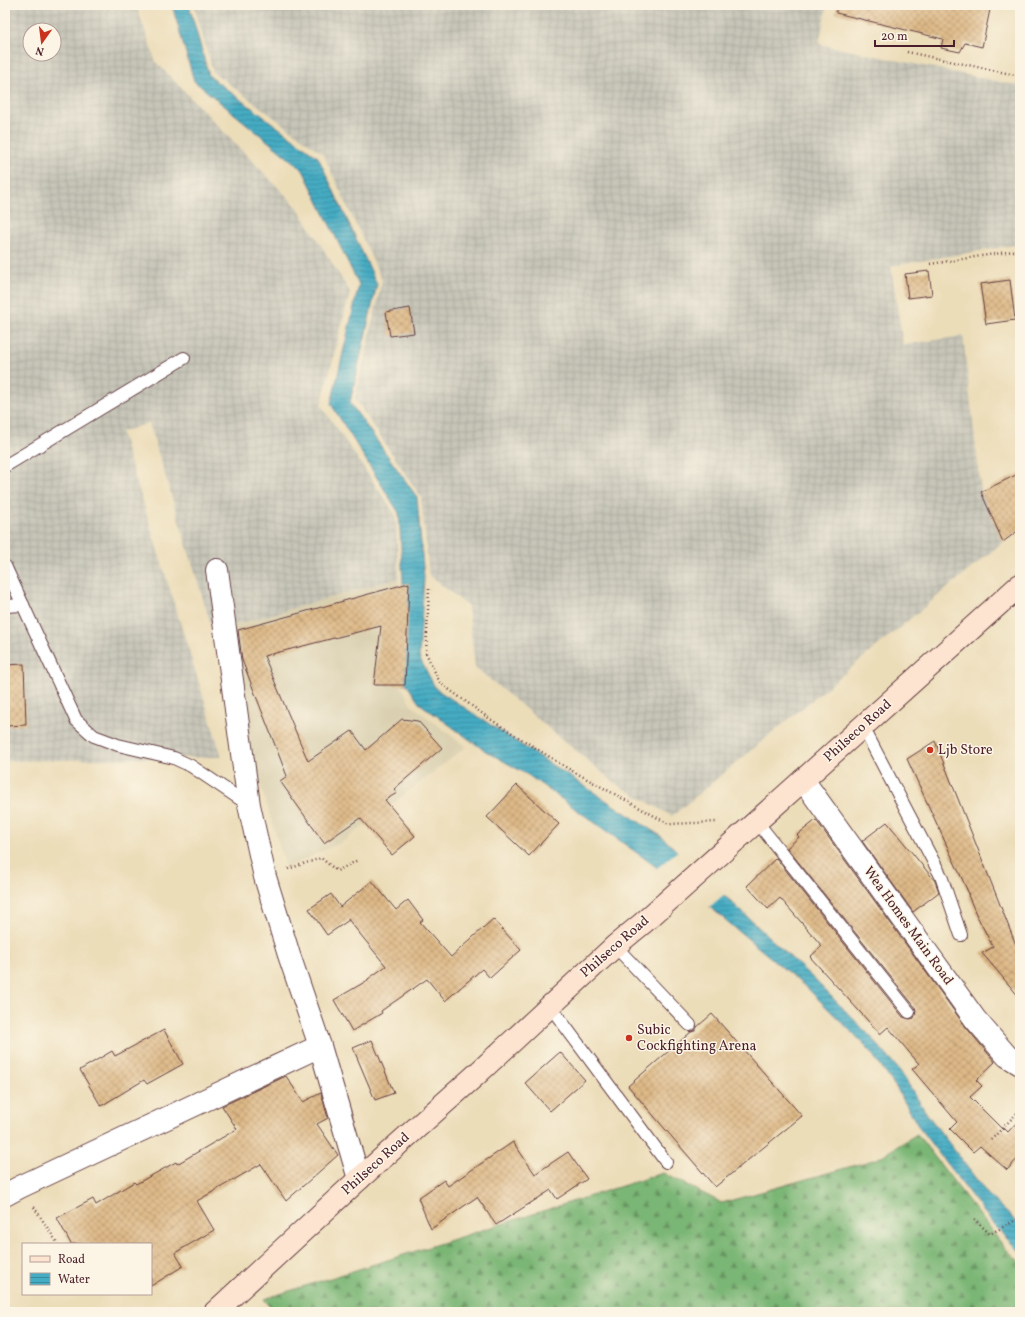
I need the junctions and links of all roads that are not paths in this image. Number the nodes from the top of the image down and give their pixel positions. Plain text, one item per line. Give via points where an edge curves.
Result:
1 (184, 358) dead end
2 (5, 466) edge
3 (5, 566) edge
4 (217, 570) dead end
5 (1020, 585) edge
6 (23, 605) junction
7 (5, 606) edge
8 (863, 727) junction
9 (804, 780) junction
10 (249, 805) junction
11 (756, 822) junction
12 (961, 936) dead end
13 (615, 946) junction
14 (550, 1006) junction
15 (909, 1012) dead end
16 (690, 1025) dead end
17 (320, 1046) junction
18 (1020, 1064) edge
19 (666, 1162) dead end
20 (359, 1179) junction
21 (13, 1191) edge
22 (215, 1312) edge

1 - 2 lane
3 - 6 lane
4 - 10 street
5 - 8 street, Philseco Road
6 - 7 lane
6 - 10 lane via 76,720 94,736 118,745 174,758 191,766
8 - 9 street, Philseco Road
8 - 12 lane via 941,876
9 - 11 street, Philseco Road
9 - 18 street, Wea Homes Main Road via 975,1019 1007,1056
10 - 17 street via 265,877
11 - 13 street, Philseco Road
11 - 15 lane
13 - 14 street, Philseco Road
13 - 16 lane
14 - 19 lane
14 - 20 street, Philseco Road
17 - 20 street
17 - 21 street
20 - 22 street, Philseco Road

